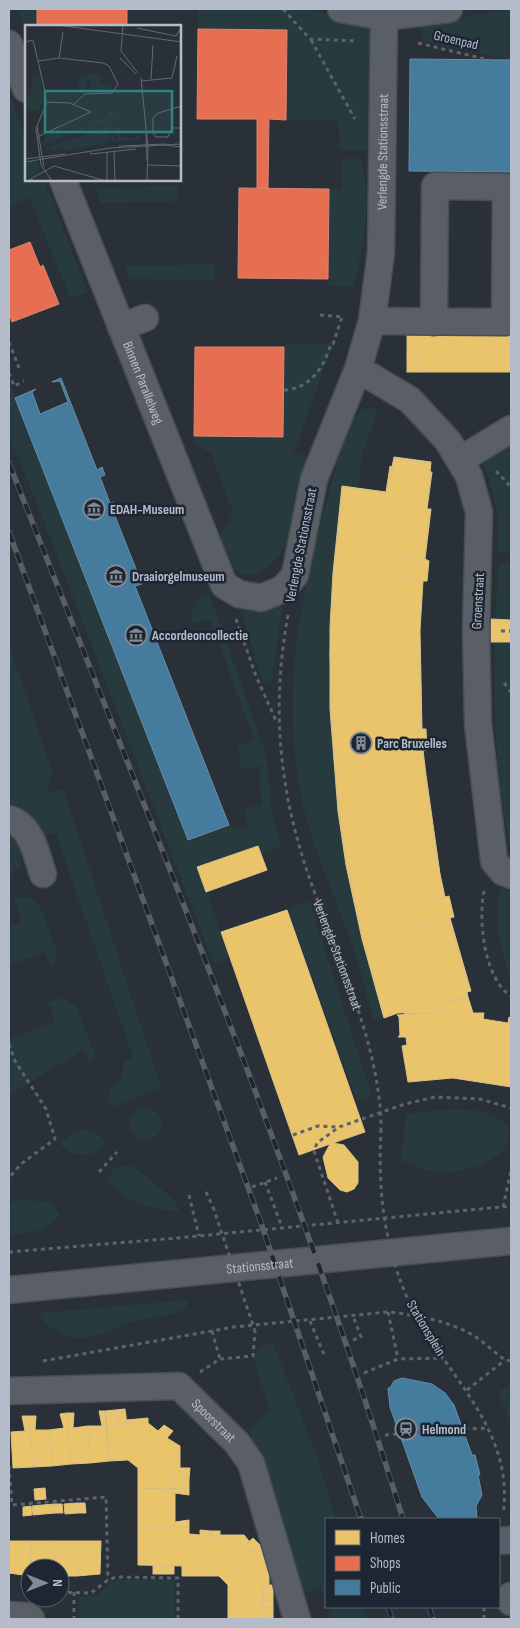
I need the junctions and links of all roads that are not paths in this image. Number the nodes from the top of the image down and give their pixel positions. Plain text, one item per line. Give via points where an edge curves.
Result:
1 (341, 9) edge
2 (449, 9) edge
3 (384, 17) junction
4 (9, 44) edge
5 (25, 86) edge
6 (62, 181) edge
7 (372, 321) junction
8 (434, 322) junction
9 (358, 369) junction
10 (511, 429) edge
11 (460, 460) junction
12 (295, 576) joint
13 (9, 820) edge
14 (43, 874) dead end
15 (510, 874) edge
16 (511, 1241) edge
17 (9, 1290) edge
18 (9, 1390) edge
19 (511, 1596) edge
20 (511, 1602) edge
21 (9, 1615) edge
22 (31, 1619) edge
23 (297, 1619) edge

1 - 3 street
2 - 3 street
3 - 7 street, Verlengde Stationsstraat via 381,252
4 - 5 street
6 - 12 street, Binnen Parallelweg via 133,322 224,585 239,594 261,598 283,588
7 - 8 street
7 - 9 street, Verlengde Stationsstraat
8 - 8 street via 505,322 506,187 435,186
9 - 11 street, Groenstraat via 410,400 448,441
9 - 12 street, Verlengde Stationsstraat via 314,479
10 - 11 street
11 - 15 street, Groenstraat via 469,476 479,512 478,724 494,861 502,872
13 - 14 street via 20,824 27,832
16 - 17 street, Stationsstraat
18 - 23 street, Spoorstraat via 179,1386 237,1443 251,1463
19 - 20 street
21 - 22 street

